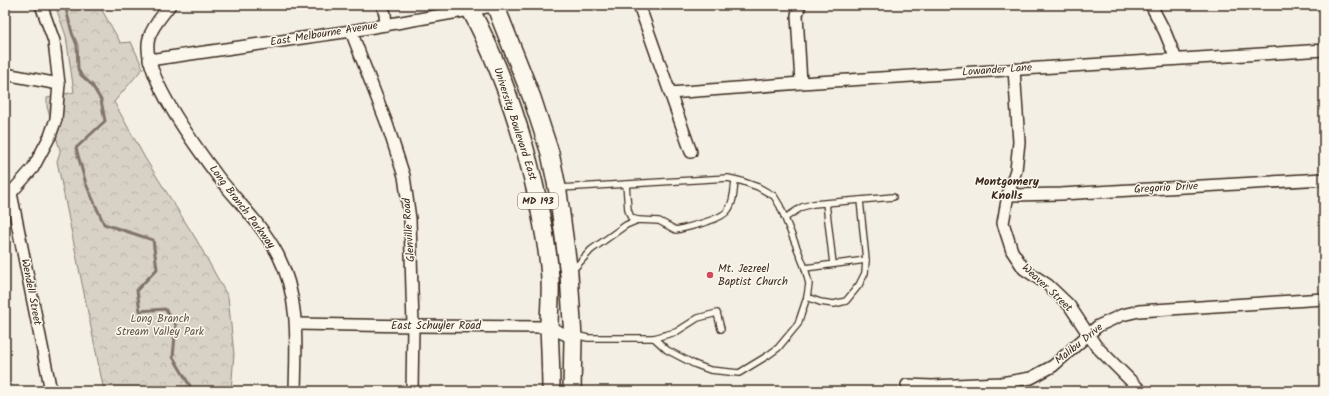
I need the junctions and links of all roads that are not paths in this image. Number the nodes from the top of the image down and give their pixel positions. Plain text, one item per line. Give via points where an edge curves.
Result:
1 (41, 5) edge
2 (170, 5) edge
3 (382, 5) edge
4 (496, 5) edge
5 (639, 5) edge
6 (800, 5) edge
7 (1151, 5) edge
8 (469, 8) edge
9 (386, 25) junction
10 (351, 31) junction
11 (1324, 50) edge
12 (1176, 59) junction
13 (149, 60) junction
14 (1014, 69) junction
15 (5, 74) edge
16 (801, 83) junction
17 (59, 84) junction
18 (670, 93) junction
19 (691, 152) dead end
20 (1324, 178) edge
21 (735, 180) junction
22 (626, 184) junction
23 (557, 189) junction
24 (1008, 195) junction
25 (8, 196) edge
26 (893, 197) dead end
27 (860, 200) junction
28 (826, 203) junction
29 (785, 218) junction
30 (638, 220) junction
31 (866, 260) junction
32 (833, 264) junction
33 (805, 268) junction
34 (569, 274) junction
35 (807, 297) junction
36 (1324, 299) edge
37 (296, 324) junction
38 (413, 326) junction
39 (549, 327) junction
40 (721, 329) dead end
41 (1089, 334) junction
42 (573, 337) junction
43 (654, 338) junction
44 (907, 385) dead end
45 (932, 388) edge
46 (50, 391) edge
47 (295, 391) edge
48 (412, 391) edge
49 (551, 391) edge
50 (572, 391) edge
51 (1142, 391) edge

1 - 17 street via 54,41
2 - 13 street, Long Branch Parkway via 148,38
3 - 9 street
4 - 8 street, East Melbourne Avenue
4 - 23 main road, University Boulevard East / MD 193 via 550,152
5 - 18 street
6 - 16 street via 798,15
7 - 12 street
8 - 9 street, East Melbourne Avenue
8 - 39 main road, University Boulevard East / MD 193 via 490,49 529,162 544,233 550,279
9 - 10 street, East Melbourne Avenue
10 - 13 street, East Melbourne Avenue
10 - 38 street, Glenville Road via 404,176 410,219
11 - 12 street, Lowander Lane
12 - 14 street, Lowander Lane
13 - 37 street, Long Branch Parkway via 160,87 188,134 219,178 266,235 278,255 289,280
14 - 16 street, Lowander Lane
14 - 24 street, Weaver Street via 1019,142 1016,170
15 - 17 street
16 - 18 street, Lowander Lane
17 - 25 street via 56,119 50,136 33,168
18 - 19 street
20 - 24 street, Gregorio Drive
21 - 22 lane via 728,178
21 - 29 lane via 758,187 774,196
21 - 30 lane via 728,212 718,218 676,230 659,221
22 - 23 lane
22 - 30 lane via 628,210 631,218
23 - 34 main road, University Boulevard East / MD 193
24 - 41 street, Weaver Street via 1003,223 1012,251 1024,268 1048,285 1069,305
25 - 46 street, Wendell Street
26 - 27 lane
27 - 28 lane
27 - 31 lane
28 - 29 lane via 802,207
28 - 32 lane
29 - 33 lane
30 - 34 lane via 626,224 591,250
31 - 32 lane
31 - 35 lane via 865,273 846,301 834,304
32 - 33 lane
33 - 35 lane via 809,284
34 - 42 main road, University Boulevard East / MD 193
35 - 43 lane via 798,324 778,348 739,373 710,370 694,364 667,350
36 - 41 street, Malibu Drive via 1139,311 1122,315 1098,326
37 - 38 street, East Schuyler Road
37 - 47 street, Long Branch Parkway
38 - 39 street, East Schuyler Road
38 - 48 street, Glenville Road
39 - 42 street, East Schuyler Road
39 - 49 main road, University Boulevard East / MD 193
40 - 43 lane via 716,313 698,318 676,332
41 - 45 street, Malibu Drive via 1052,366 1031,378 1002,383
41 - 51 street, Weaver Street via 1096,346
42 - 43 lane
42 - 50 main road, University Boulevard East / MD 193
44 - 45 street, Malibu Drive

